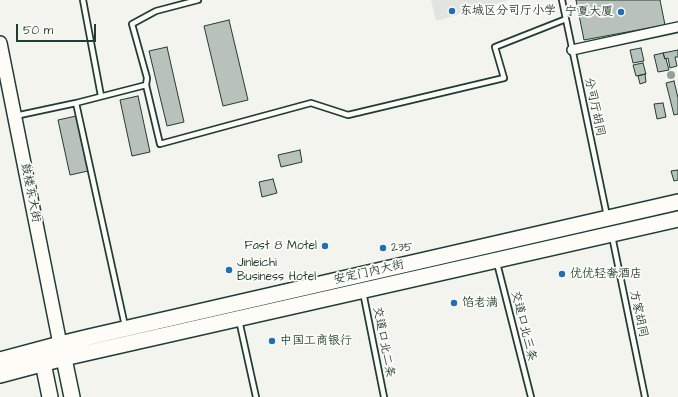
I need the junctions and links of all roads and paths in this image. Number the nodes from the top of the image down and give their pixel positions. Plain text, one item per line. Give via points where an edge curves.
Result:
1 (83, 0) edge
2 (198, 0) edge
3 (562, 0) edge
4 (566, 19) junction
5 (678, 27) edge
6 (0, 43) edge
7 (572, 50) junction
8 (146, 85) junction
9 (101, 96) junction
10 (76, 103) junction
11 (15, 116) junction
12 (678, 202) edge
13 (608, 218) junction
14 (678, 220) edge
15 (611, 234) junction
16 (496, 260) junction
17 (363, 291) junction
18 (239, 319) junction
19 (126, 329) junction
20 (62, 351) junction
21 (0, 360) edge
22 (43, 363) junction
23 (0, 375) edge
24 (50, 397) edge
25 (72, 397) edge
26 (256, 397) edge
27 (384, 397) edge
28 (531, 397) edge
29 (645, 397) edge

1 - 9 lane
2 - 8 lane via 156,11 132,24 147,78
3 - 4 lane, 分司厅胡同
4 - 7 lane, 分司厅胡同
4 - 8 lane via 495,47 504,78 348,115 311,103 160,144
5 - 7 street
6 - 11 main road, 鼓楼东大街
7 - 13 lane, 分司厅胡同
8 - 9 lane
9 - 10 lane
10 - 11 lane
10 - 19 lane
11 - 20 main road, 鼓楼东大街
12 - 13 main road, 安定门内大街
13 - 19 main road, 安定门内大街
14 - 15 main road, 安定门内大街
15 - 16 main road, 安定门内大街
15 - 29 lane, 方家胡同
16 - 17 main road, 安定门内大街
16 - 28 lane, 交道口北三条
17 - 18 main road, 安定门内大街
17 - 27 lane, 交道口北二条
18 - 20 main road, 安定门内大街
18 - 26 lane
19 - 20 main road, 安定门内大街
20 - 21 main road
20 - 22 main road
20 - 25 main road
22 - 23 main road
22 - 24 main road

